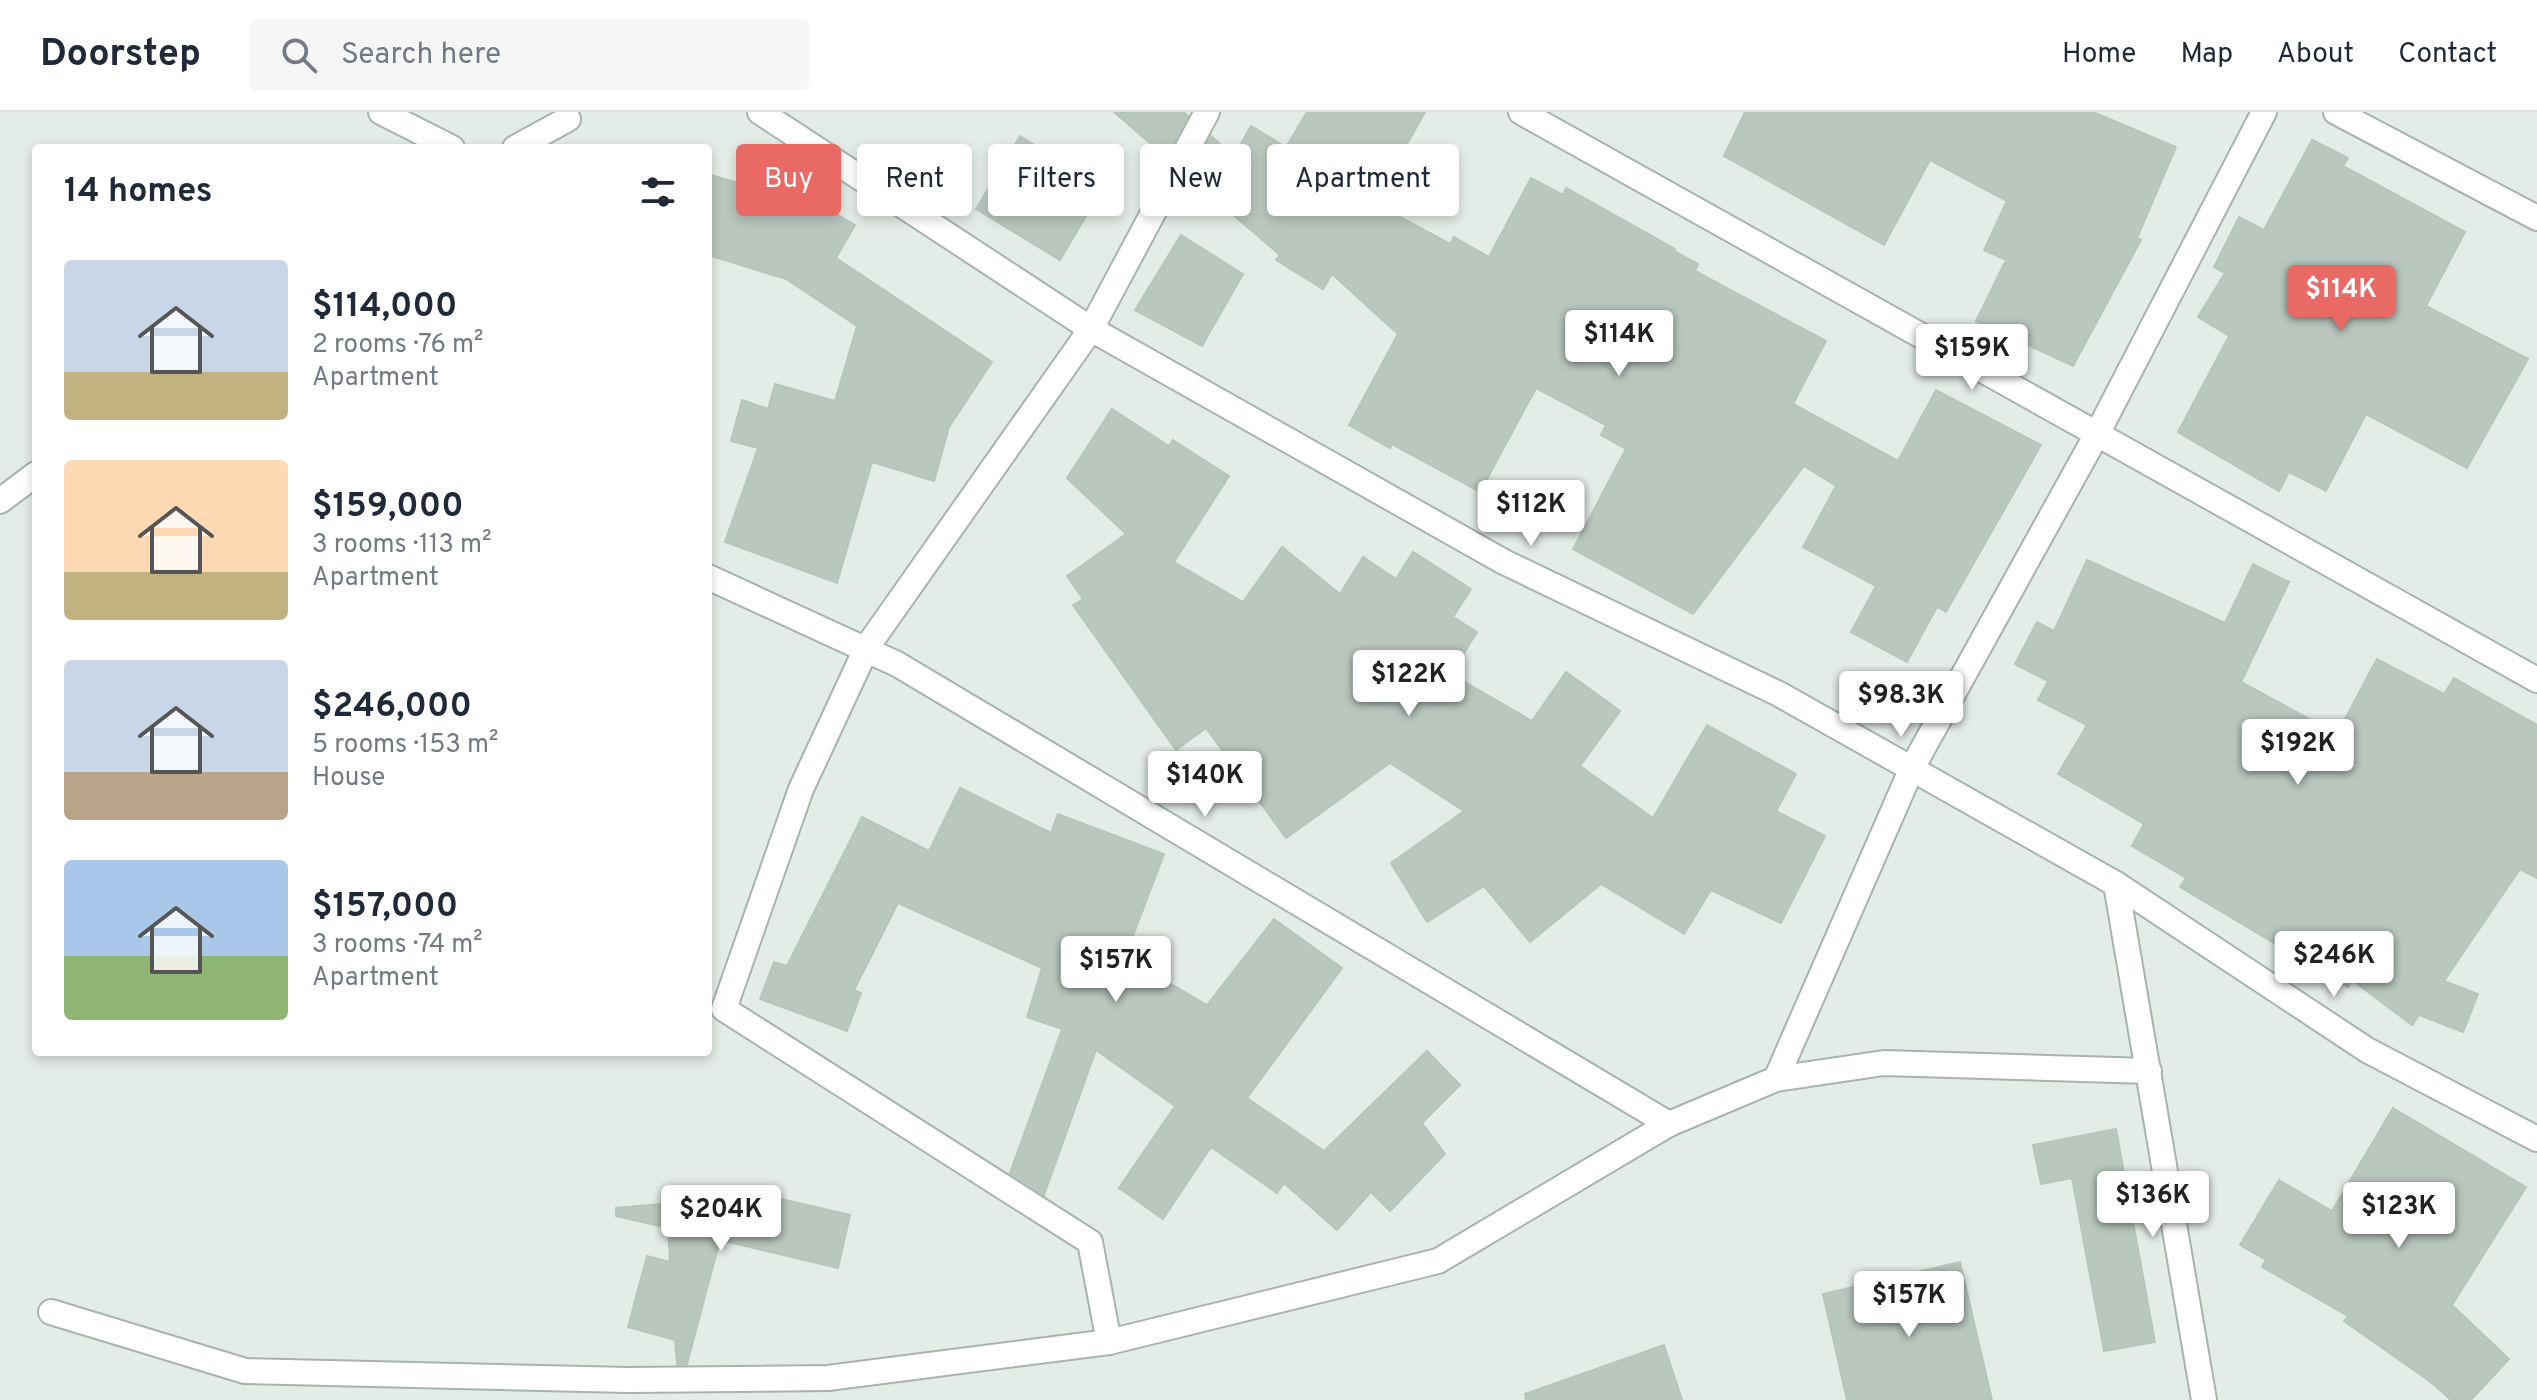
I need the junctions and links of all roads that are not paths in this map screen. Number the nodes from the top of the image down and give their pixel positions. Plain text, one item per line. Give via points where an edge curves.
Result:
1 (381, 112) edge
2 (760, 112) edge
3 (1207, 112) edge
4 (1521, 112) edge
5 (2264, 112) edge
6 (2336, 112) edge
7 (568, 119) dead end
8 (444, 144) edge
9 (522, 144) edge
10 (2537, 218) edge
11 (1091, 329) junction
12 (2097, 434) junction
13 (32, 477) edge
14 (0, 501) edge
15 (712, 579) edge
16 (867, 647) junction
17 (2537, 680) edge
18 (1912, 768) junction
19 (2116, 884) junction
20 (2149, 1071) junction
21 (1776, 1079) junction
22 (1669, 1124) junction
23 (2537, 1139) edge
24 (51, 1312) dead end
25 (1109, 1342) junction
26 (2204, 1400) edge

1 - 8 street
2 - 11 street
3 - 11 street
4 - 12 street
5 - 12 street
6 - 10 street
7 - 9 street
11 - 16 street
11 - 18 street via 1504,562 1779,694
12 - 17 street
12 - 18 street
13 - 14 street
15 - 16 street
16 - 22 street
16 - 25 street via 801,789 724,1009 1090,1242
18 - 19 street
18 - 21 street
19 - 20 street
19 - 23 street via 2367,1050
20 - 21 street via 1884,1063
20 - 26 street
21 - 22 street
22 - 25 street via 1438,1261
24 - 25 street via 245,1371 628,1380 828,1378

